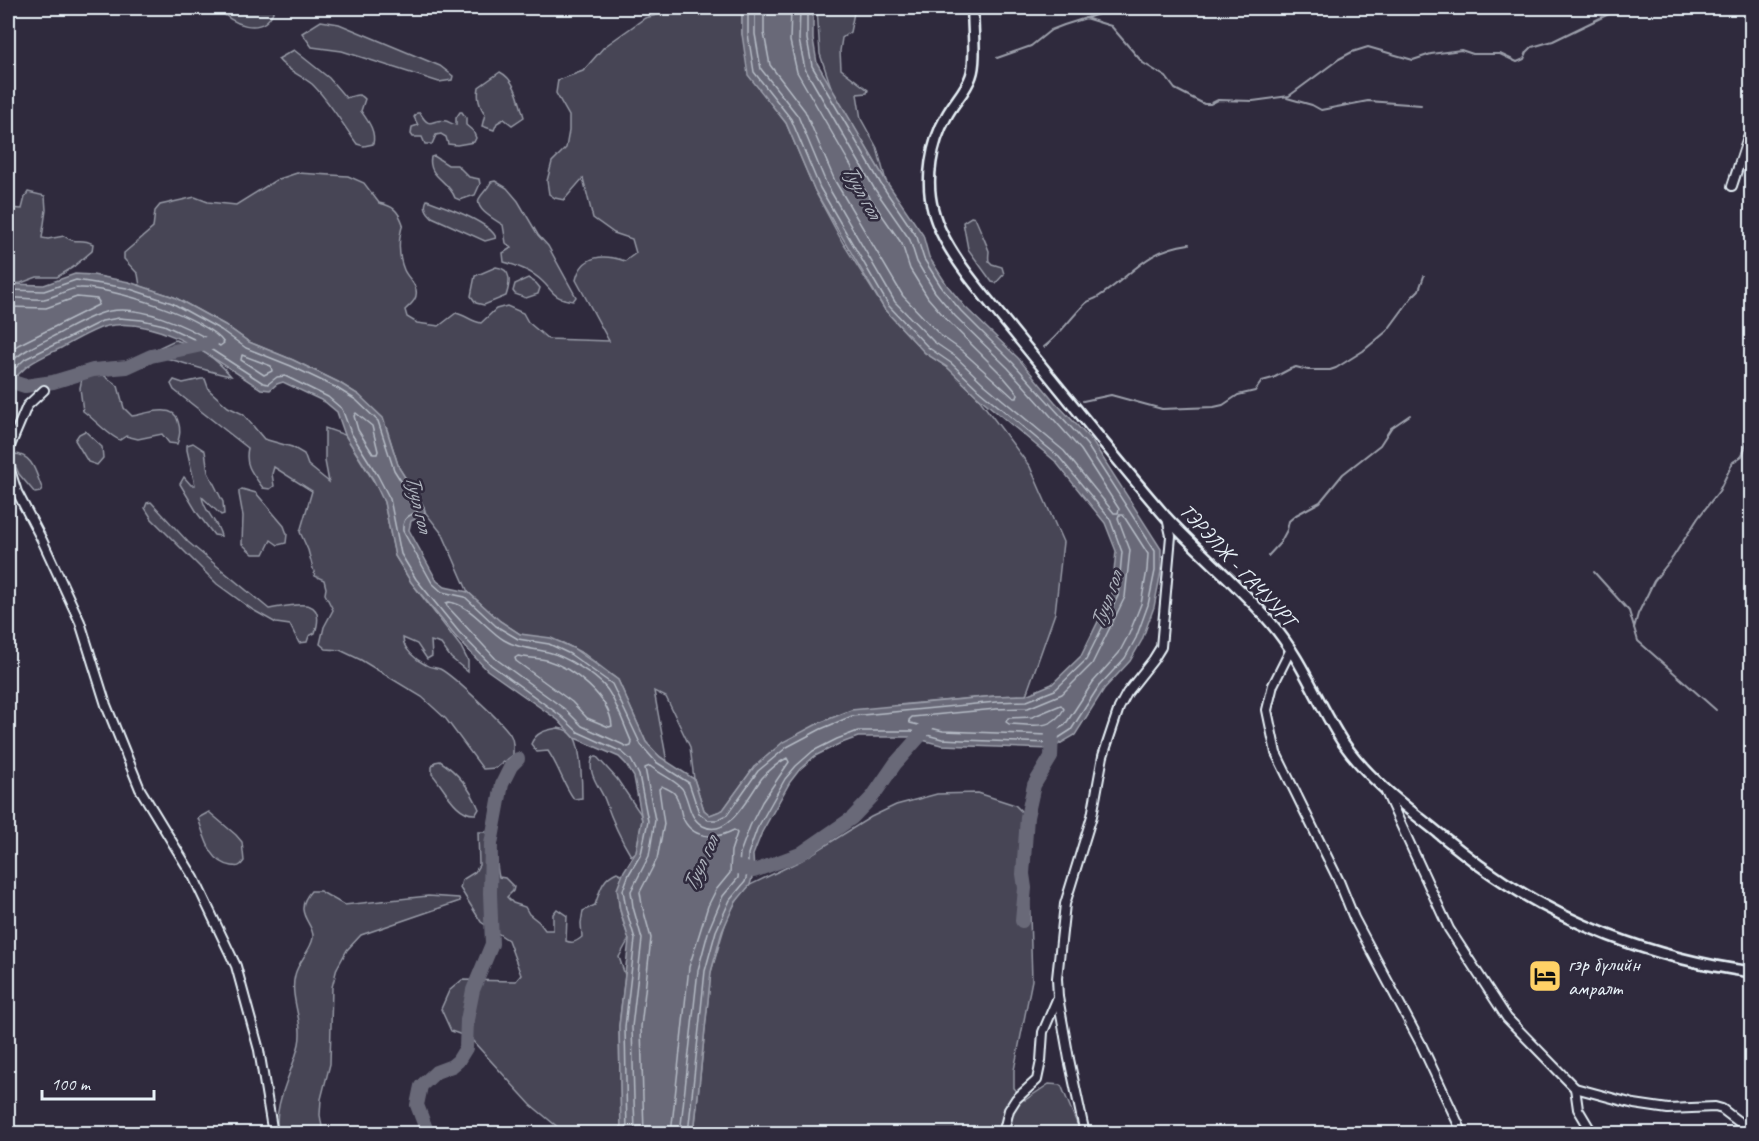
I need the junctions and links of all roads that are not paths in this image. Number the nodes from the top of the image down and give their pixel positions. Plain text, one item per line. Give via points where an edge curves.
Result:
1 (973, 8) edge
2 (1752, 136) edge
3 (1732, 186) dead end
4 (44, 390) dead end
5 (8, 451) edge
6 (8, 464) edge
7 (1167, 518) junction
8 (1291, 649) junction
9 (1384, 788) junction
10 (1752, 972) edge
11 (1058, 997) junction
12 (1575, 1088) junction
13 (1752, 1132) edge
14 (273, 1134) edge
15 (1003, 1134) edge
16 (1085, 1134) edge
17 (1463, 1134) edge
18 (1593, 1134) edge

1 - 7 main road, ТЭРЭЛЖ - ГАЧУУРТ via 972,73 944,119 931,164 931,199 937,224 970,277
2 - 3 street via 1748,137
4 - 5 street via 27,405
6 - 14 street via 17,492 80,622 106,705 141,789 194,878 236,966 259,1050
7 - 8 main road, ТЭРЭЛЖ - ГАЧУУРТ via 1270,622
7 - 11 street via 1171,537 1161,647 1119,708 1103,756 1092,816 1065,904
8 - 9 main road, ТЭРЭЛЖ - ГАЧУУРТ via 1342,741
8 - 17 street via 1273,685 1268,710 1276,753
9 - 10 main road, ТЭРЭЛЖ - ГАЧУУРТ via 1478,865 1527,898 1646,949
9 - 12 street via 1449,929 1474,970 1507,1018
11 - 15 street via 1043,1032 1036,1080 1009,1110
11 - 16 street
12 - 13 street via 1668,1109 1715,1107
12 - 18 street via 1578,1109

